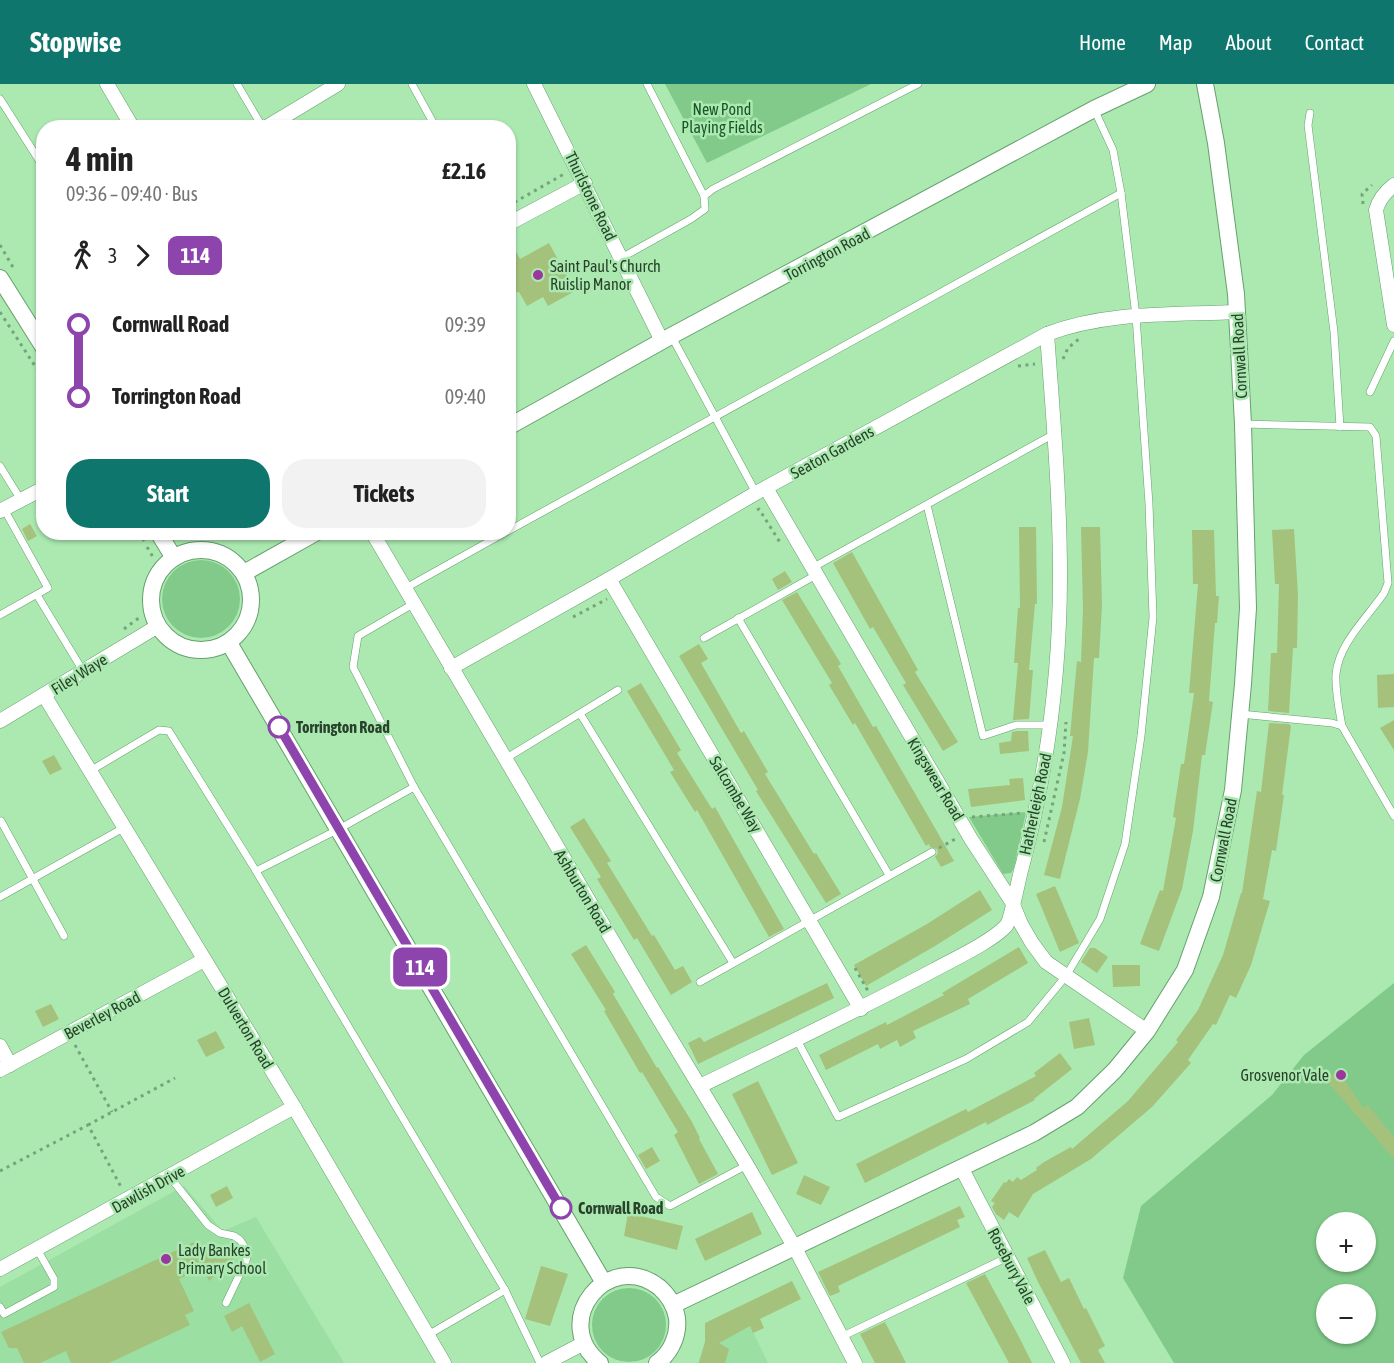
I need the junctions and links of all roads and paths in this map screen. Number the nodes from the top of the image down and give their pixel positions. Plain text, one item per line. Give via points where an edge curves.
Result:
1 (107, 84) edge
2 (237, 84) edge
3 (338, 84) edge
4 (412, 84) edge
5 (534, 84) edge
6 (646, 84) edge
7 (918, 84) edge
8 (1147, 84) edge
9 (1205, 84) edge
10 (0, 99) edge
11 (1094, 110) junction
12 (1310, 113) dead end
13 (128, 120) edge
14 (259, 120) edge
15 (277, 120) edge
16 (432, 120) edge
17 (36, 155) edge
18 (563, 174) dead end
19 (585, 183) junction
20 (1394, 185) edge
21 (1121, 193) junction
22 (704, 196) junction
23 (516, 201) edge
24 (516, 220) edge
25 (621, 258) junction
26 (0, 278) edge
27 (0, 312) edge
28 (1237, 312) junction
29 (1136, 316) junction
30 (1394, 325) edge
31 (1047, 334) junction
32 (36, 335) edge
33 (1085, 335) dead end
34 (667, 339) junction
35 (1394, 340) edge
36 (1065, 354) junction
37 (1055, 362) junction
38 (36, 368) edge
39 (1037, 373) dead end
40 (1370, 392) dead end
41 (715, 417) junction
42 (516, 423) edge
43 (1243, 424) junction
44 (1340, 427) junction
45 (1054, 434) junction
46 (0, 466) edge
47 (760, 491) junction
48 (36, 492) edge
49 (21, 500) junction
50 (927, 505) junction
51 (2, 510) edge
52 (516, 527) edge
53 (163, 540) edge
54 (303, 540) edge
55 (376, 540) edge
56 (493, 540) edge
57 (174, 558) junction
58 (814, 572) junction
59 (244, 573) junction
60 (609, 579) junction
61 (404, 589) junction
62 (37, 594) junction
63 (609, 597) dead end
64 (413, 604) junction
65 (0, 615) edge
66 (738, 618) junction
67 (569, 620) dead end
68 (158, 626) junction
69 (704, 638) dead end
70 (229, 643) junction
71 (451, 668) junction
72 (83, 671) junction
73 (618, 690) dead end
74 (44, 695) junction
75 (1240, 714) junction
76 (581, 715) junction
77 (1066, 718) dead end
78 (0, 721) edge
79 (1051, 725) junction
80 (1342, 726) junction
81 (505, 759) junction
82 (90, 771) junction
83 (414, 787) junction
84 (1394, 816) edge
85 (969, 817) dead end
86 (1, 821) edge
87 (1023, 822) dead end
88 (125, 827) junction
89 (339, 829) junction
90 (959, 837) dead end
91 (1043, 845) dead end
92 (932, 852) joint
93 (256, 871) junction
94 (889, 875) junction
95 (33, 880) junction
96 (0, 897) edge
97 (1012, 902) junction
98 (811, 921) junction
99 (64, 936) dead end
100 (204, 960) junction
101 (733, 963) junction
102 (1066, 976) junction
103 (700, 982) dead end
104 (868, 991) dead end
105 (858, 1004) junction
106 (1148, 1031) junction
107 (797, 1040) junction
108 (75, 1045) dead end
109 (0, 1046) edge
110 (5, 1068) edge
111 (175, 1078) dead end
112 (700, 1086) junction
113 (294, 1107) junction
114 (112, 1112) junction
115 (88, 1125) junction
116 (747, 1165) junction
117 (962, 1169) junction
118 (0, 1171) edge
119 (170, 1177) junction
120 (123, 1190) dead end
121 (795, 1248) junction
122 (37, 1249) junction
123 (1008, 1257) junction
124 (0, 1269) edge
125 (604, 1283) junction
126 (505, 1290) junction
127 (226, 1303) dead end
128 (674, 1305) junction
129 (0, 1307) edge
130 (428, 1335) junction
131 (841, 1337) junction
132 (584, 1343) junction
133 (444, 1363) edge
134 (540, 1363) edge
135 (546, 1363) edge
136 (600, 1363) edge
137 (657, 1363) edge
138 (855, 1363) edge
139 (1063, 1363) edge

1 - 13 street
2 - 14 lane
3 - 15 street
4 - 16 lane
5 - 19 street, Thurlstone Road
6 - 22 lane
7 - 22 lane
8 - 11 street, Torrington Road
9 - 28 street, Cornwall Road
10 - 17 lane
11 - 21 lane via 1113,150
11 - 34 street, Torrington Road
12 - 44 lane via 1308,125 1334,332
18 - 23 path
19 - 24 street
19 - 25 street, Thurlstone Road
20 - 30 street via 1378,201 1376,210
21 - 29 lane
21 - 41 lane
22 - 25 lane via 705,209
25 - 34 street, Thurlstone Road
26 - 32 street
27 - 38 path
28 - 29 street, Seaton Gardens
28 - 43 street, Cornwall Road
29 - 31 street, Seaton Gardens via 1068,326
29 - 102 lane via 1153,617 1141,736 1125,844 1100,919
31 - 37 street, Hatherleigh Road
31 - 47 street, Seaton Gardens
33 - 36 path
34 - 41 lane
34 - 42 street, Torrington Road
35 - 40 lane
36 - 37 path
36 - 37 path
37 - 39 path via 1035,364
37 - 45 street, Hatherleigh Road
41 - 47 lane
41 - 52 lane
43 - 44 lane
43 - 75 street, Cornwall Road via 1248,608
44 - 80 lane via 1370,427 1376,436 1388,583 1340,657 1336,675
45 - 50 lane
45 - 79 street, Hatherleigh Road via 1060,578
46 - 49 lane
47 - 58 street, Kingswear Road
47 - 60 street, Seaton Gardens
48 - 49 street
49 - 51 street
50 - 58 lane
50 - 79 lane via 983,736 1016,725
51 - 62 lane via 48,588
53 - 57 street
54 - 59 street
55 - 61 street, Ashburton Road
56 - 61 lane
57 - 59 street via 195,551 217,552
57 - 68 street via 163,568 151,596
58 - 66 lane
58 - 97 street, Kingswear Road
59 - 70 street via 252,600 249,617
60 - 71 street, Seaton Gardens
60 - 98 street, Salcombe Way
61 - 64 street, Ashburton Road
62 - 65 lane
62 - 72 lane
63 - 67 path
64 - 71 street, Ashburton Road
64 - 83 lane via 358,636 353,667
66 - 69 lane
66 - 94 lane
68 - 70 street via 182,647 198,651
68 - 72 street, Filey Waye
70 - 89 street
71 - 81 street, Ashburton Road
72 - 74 street, Filey Waye
73 - 76 lane
74 - 78 street, Filey Waye
74 - 82 street, Dulverton Road
75 - 80 lane
75 - 106 street, Cornwall Road via 1233,790 1211,897 1185,970
76 - 81 lane
76 - 101 lane
77 - 91 path via 1064,753
79 - 97 street, Hatherleigh Road via 1041,788
80 - 84 lane
81 - 112 street, Ashburton Road
82 - 88 street, Dulverton Road
82 - 93 lane via 159,729 169,731
83 - 89 lane
83 - 116 lane via 656,1197 670,1206
85 - 87 path via 1024,813
86 - 95 lane
88 - 95 lane
88 - 100 street, Dulverton Road
89 - 93 lane
89 - 125 street
90 - 92 path
92 - 94 lane
93 - 126 lane
94 - 98 lane
95 - 96 lane
95 - 99 lane
97 - 102 street, Kingswear Road via 1032,943 1046,962
97 - 105 street, Hatherleigh Road via 1009,923 999,932
98 - 101 lane
98 - 105 street, Salcombe Way
100 - 110 street, Beverley Road
100 - 113 street, Dulverton Road
101 - 103 lane
102 - 106 street, Kingswear Road
102 - 107 lane via 1028,1022 966,1059 838,1117
104 - 105 path
105 - 107 street, Hatherleigh Road
106 - 117 street, Cornwall Road via 1077,1107
107 - 112 street, Hatherleigh Road
108 - 114 path
109 - 110 street
111 - 114 path
112 - 116 street, Ashburton Road
113 - 119 street, Dawlish Drive
113 - 130 street, Dulverton Road
114 - 115 path
115 - 118 path
115 - 120 path
116 - 121 street, Ashburton Road
117 - 121 street, Cornwall Road
117 - 123 street, Rosebury Vale
119 - 122 street, Dawlish Drive
119 - 127 lane via 208,1225 240,1240 248,1252
121 - 128 street, Cornwall Road
121 - 131 street, Ashburton Road
122 - 124 street, Dawlish Drive
122 - 129 lane via 54,1279 54,1287 4,1314
123 - 131 lane
123 - 139 street, Rosebury Vale
125 - 128 street via 636,1276 652,1282
125 - 132 street via 585,1303 580,1330
126 - 130 lane
126 - 134 lane
128 - 137 street via 676,1334 671,1348
130 - 133 street, Dulverton Road
131 - 138 street, Ashburton Road
132 - 135 street
132 - 136 street

